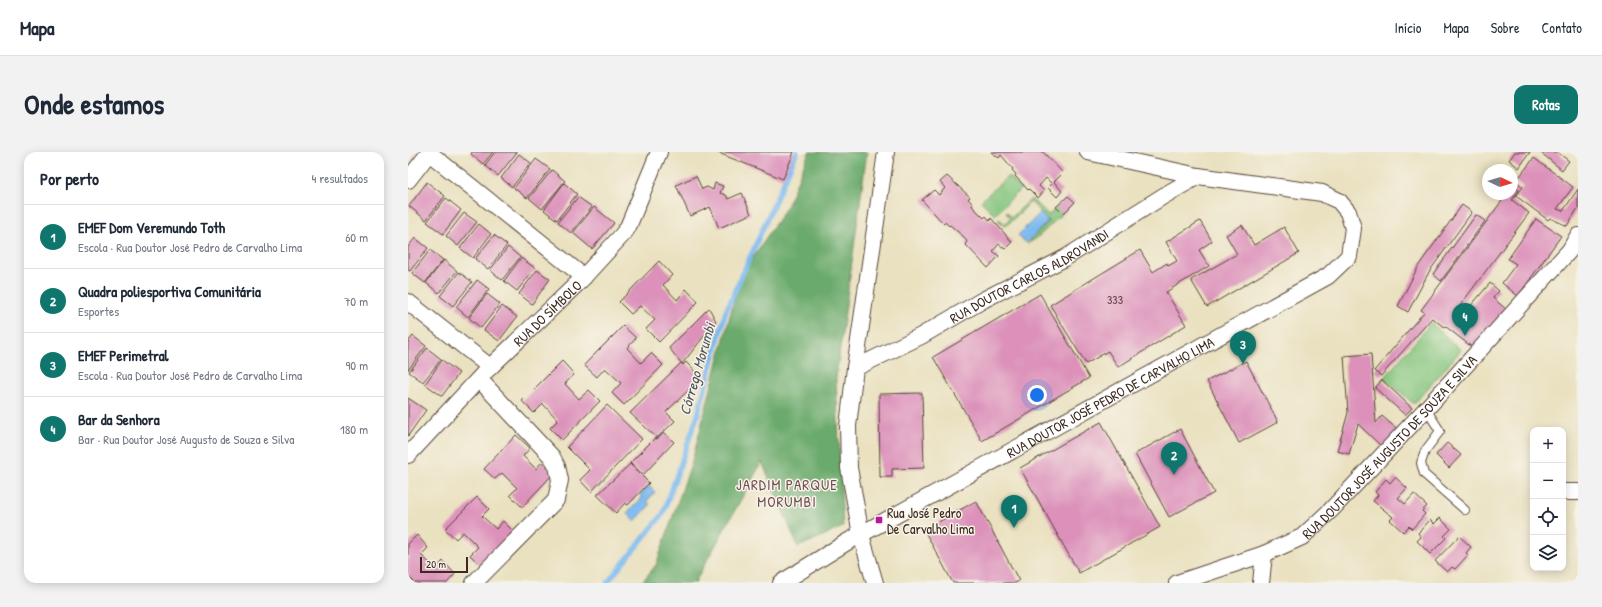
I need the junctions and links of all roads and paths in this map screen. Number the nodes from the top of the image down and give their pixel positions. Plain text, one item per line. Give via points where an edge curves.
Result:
1 (428, 152) edge
2 (659, 152) edge
3 (886, 152) edge
4 (1088, 152) edge
5 (1198, 176) junction
6 (408, 180) edge
7 (1578, 236) edge
8 (584, 277) junction
9 (408, 302) edge
10 (855, 368) junction
11 (484, 373) junction
12 (1426, 409) junction
13 (408, 455) edge
14 (1566, 492) edge
15 (1578, 492) edge
16 (1465, 510) dead end
17 (861, 535) junction
18 (1264, 554) junction
19 (474, 583) edge
20 (781, 583) edge
21 (875, 583) edge
22 (1177, 583) edge
23 (1261, 583) edge

1 - 6 street
1 - 8 street
2 - 8 street, RUA DO SÍMBOLO via 628,227
3 - 10 street
4 - 5 street, RUA DOUTOR JOSÉ PEDRO DE CARVALHO LIMA
5 - 10 street, RUA DOUTOR CARLOS ALDROVANDI via 1065,258 983,300 921,336
5 - 17 street, RUA DOUTOR JOSÉ PEDRO DE CARVALHO LIMA via 1322,193 1339,201 1348,212 1353,228 1349,256 1328,276
7 - 12 street, RUA DOUTOR JOSÉ AUGUSTO DE SOUZA E SILVA via 1570,250
8 - 11 street, RUA DO SÍMBOLO
9 - 11 street
10 - 17 street via 848,426 849,468
11 - 13 street, RUA DO SÍMBOLO
11 - 19 street via 552,457 559,473 560,486 556,500
12 - 16 lane via 1440,431 1425,451 1421,463 1424,474
12 - 18 street, RUA DOUTOR JOSÉ AUGUSTO DE SOUZA E SILVA via 1331,510 1302,537
14 - 15 street
17 - 20 street, RUA DOUTOR JOSÉ PEDRO DE CARVALHO LIMA
17 - 21 street
18 - 22 street, RUA DOUTOR JOSÉ AUGUSTO DE SOUZA E SILVA
18 - 23 street

